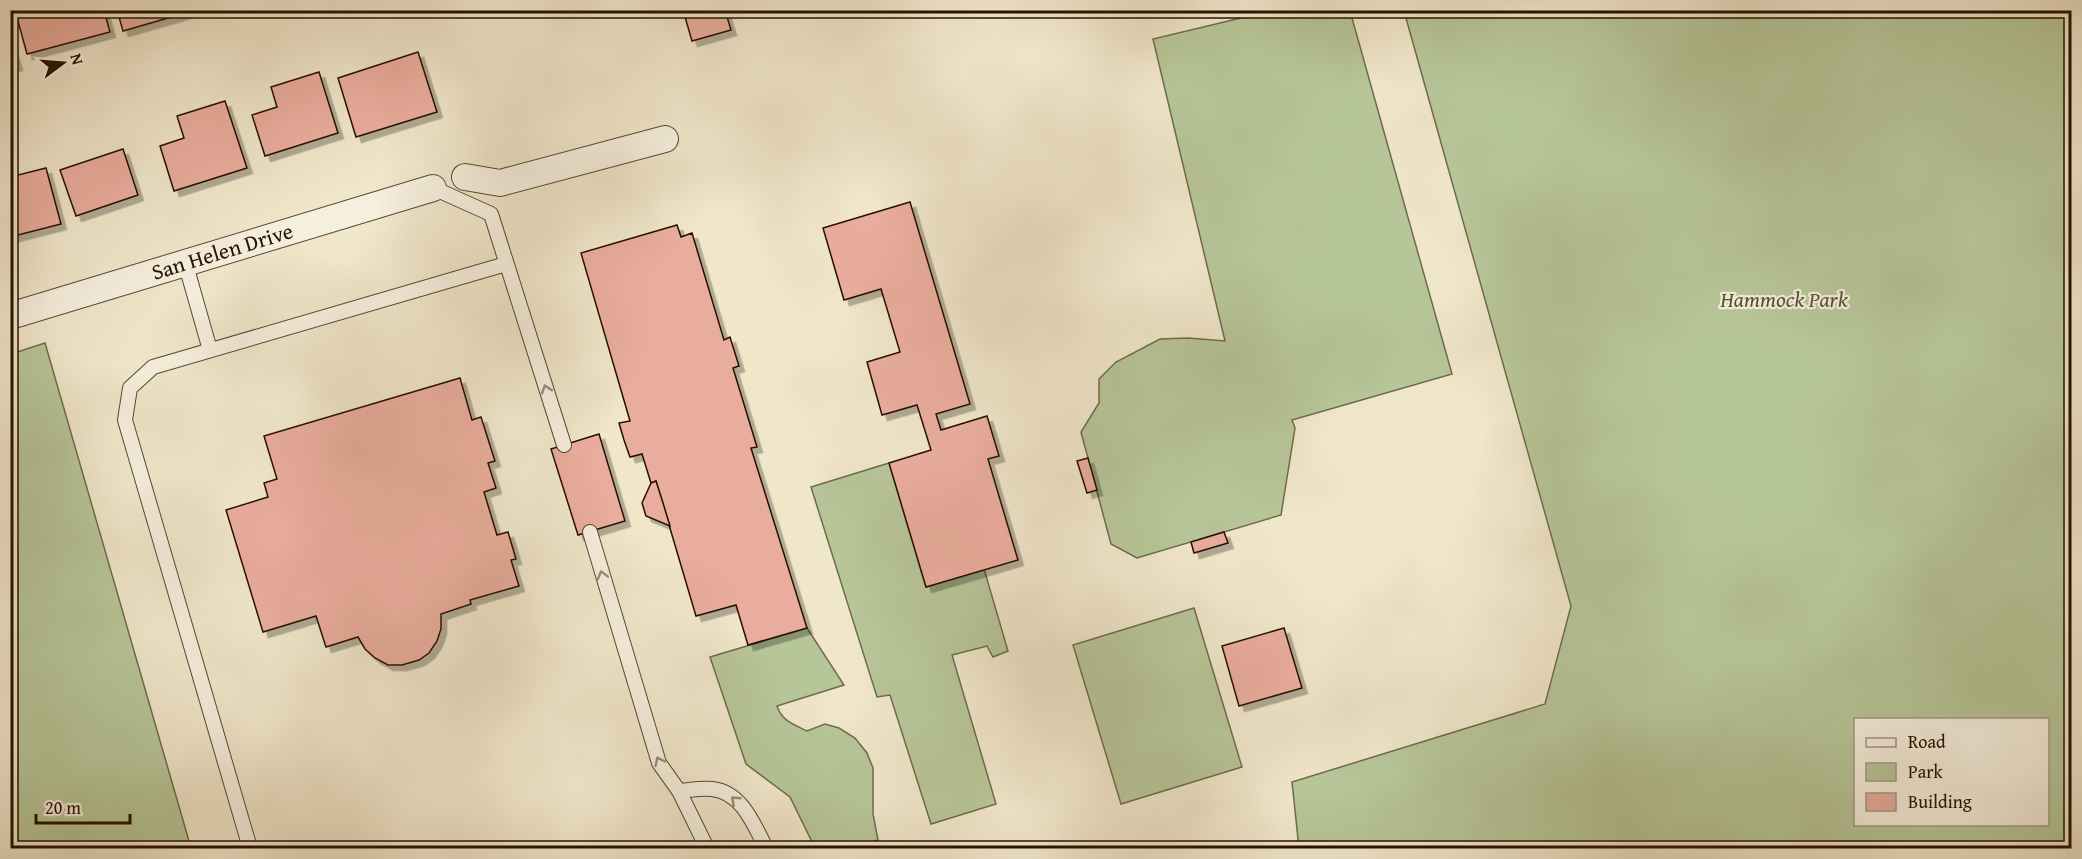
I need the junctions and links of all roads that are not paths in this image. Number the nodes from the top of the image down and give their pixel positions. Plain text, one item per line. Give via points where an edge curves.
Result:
1 (665, 139) dead end
2 (465, 177) dead end
3 (433, 188) joint
4 (185, 262) junction
5 (506, 264) junction
6 (10, 316) edge
7 (210, 350) junction
8 (564, 445) dead end
9 (590, 532) dead end
10 (679, 790) junction
11 (250, 849) edge
12 (707, 849) edge
13 (766, 849) edge

1 - 2 street via 500,183
3 - 4 street, San Helen Drive
3 - 5 lane via 491,214
4 - 6 street, San Helen Drive
4 - 7 lane
5 - 7 lane
8 -> 5 lane
7 - 11 lane via 153,368 130,388 125,420
10 -> 9 lane via 659,763
10 - 12 lane
13 -> 10 lane via 747,812 729,793

